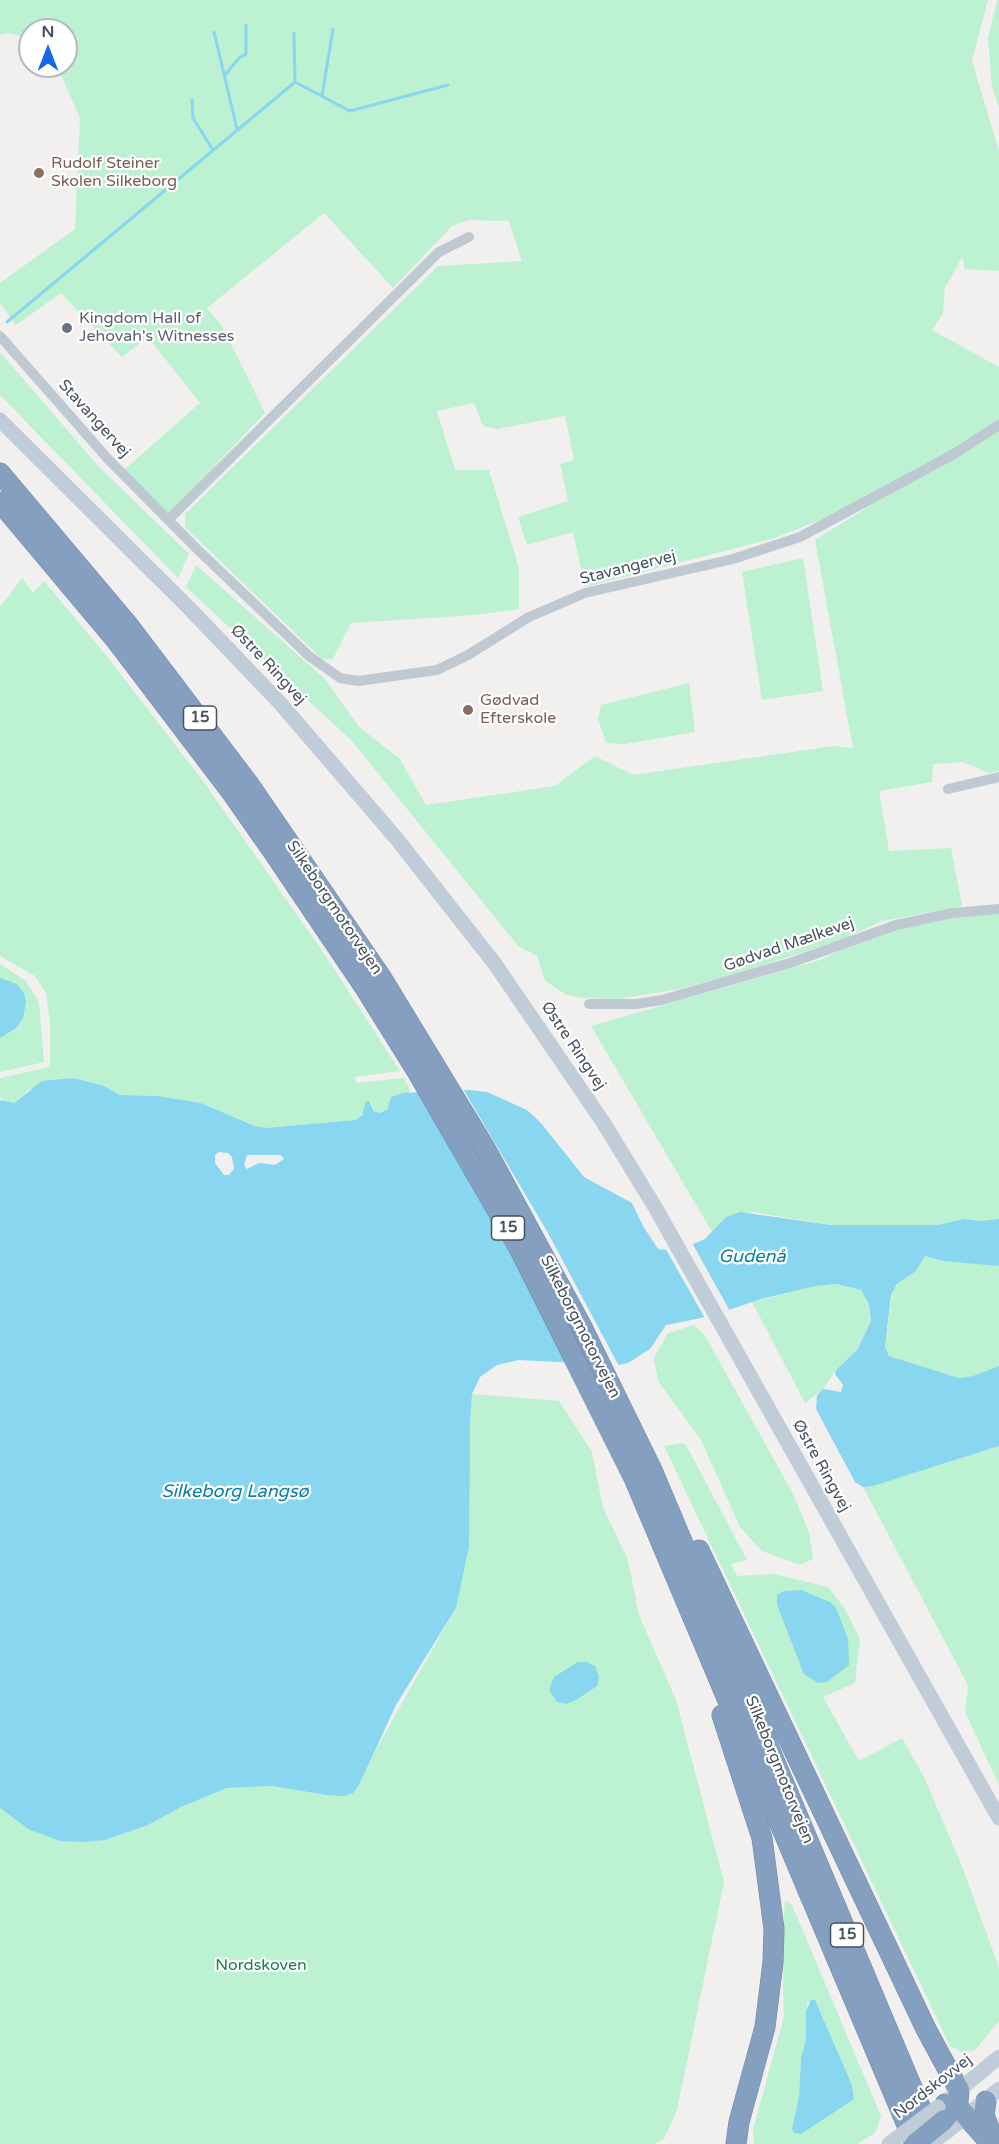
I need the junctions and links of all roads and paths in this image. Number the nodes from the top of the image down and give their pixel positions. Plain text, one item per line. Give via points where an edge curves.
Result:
1 (469, 237) dead end
2 (0, 336) edge
3 (0, 420) edge
4 (999, 425) edge
5 (0, 473) edge
6 (0, 502) edge
7 (168, 520) junction
8 (999, 777) edge
9 (948, 789) dead end
10 (999, 909) edge
11 (373, 982) junction
12 (589, 1004) dead end
13 (649, 1472) junction
14 (650, 1518) junction
15 (982, 1791) junction
16 (999, 1818) edge
17 (999, 1832) edge
18 (999, 2057) edge
19 (994, 2092) edge
20 (948, 2115) edge
21 (912, 2139) edge
22 (736, 2144) edge
23 (890, 2144) edge
24 (930, 2144) edge
25 (991, 2144) edge
26 (996, 2144) edge

1 - 7 street via 439,252
2 - 7 street, Stavangervej via 108,459
3 - 15 main road, Østre Ringvej via 280,703 396,838 495,964 656,1207
4 - 7 street, Stavangervej via 954,454 800,537 733,559 585,593 529,617 437,670 377,680 340,678 309,656
5 - 11 highway, Silkeborgmotorvejen / 15 via 169,676 279,825
6 - 11 highway, Silkeborgmotorvejen / 15 via 115,639
8 - 9 street
10 - 12 street, Gødvad Mælkevej via 952,913 896,925 790,963 662,1000
11 - 13 highway, Silkeborgmotorvejen / 15 via 469,1160
11 - 13 highway, Silkeborgmotorvejen / 15 via 485,1148 582,1327 641,1426
13 - 14 highway, Silkeborgmotorvejen / 15
13 - 20 highway, Silkeborgmotorvejen / 15
13 - 20 highway via 926,2029
14 - 21 highway, Silkeborgmotorvejen / 15
14 - 22 highway via 745,1780 762,1838 771,1897 773,1962 765,2027
15 - 16 main road, Østre Ringvej
15 - 17 main road, Østre Ringvej
18 - 20 main road, Nordskovvej
19 - 20 main road, Nordskovvej
19 - 26 highway via 984,2115
20 - 21 highway, bridge
20 - 24 main road, Nordskovvej, bridge
20 - 25 highway
21 - 23 highway, bridge

